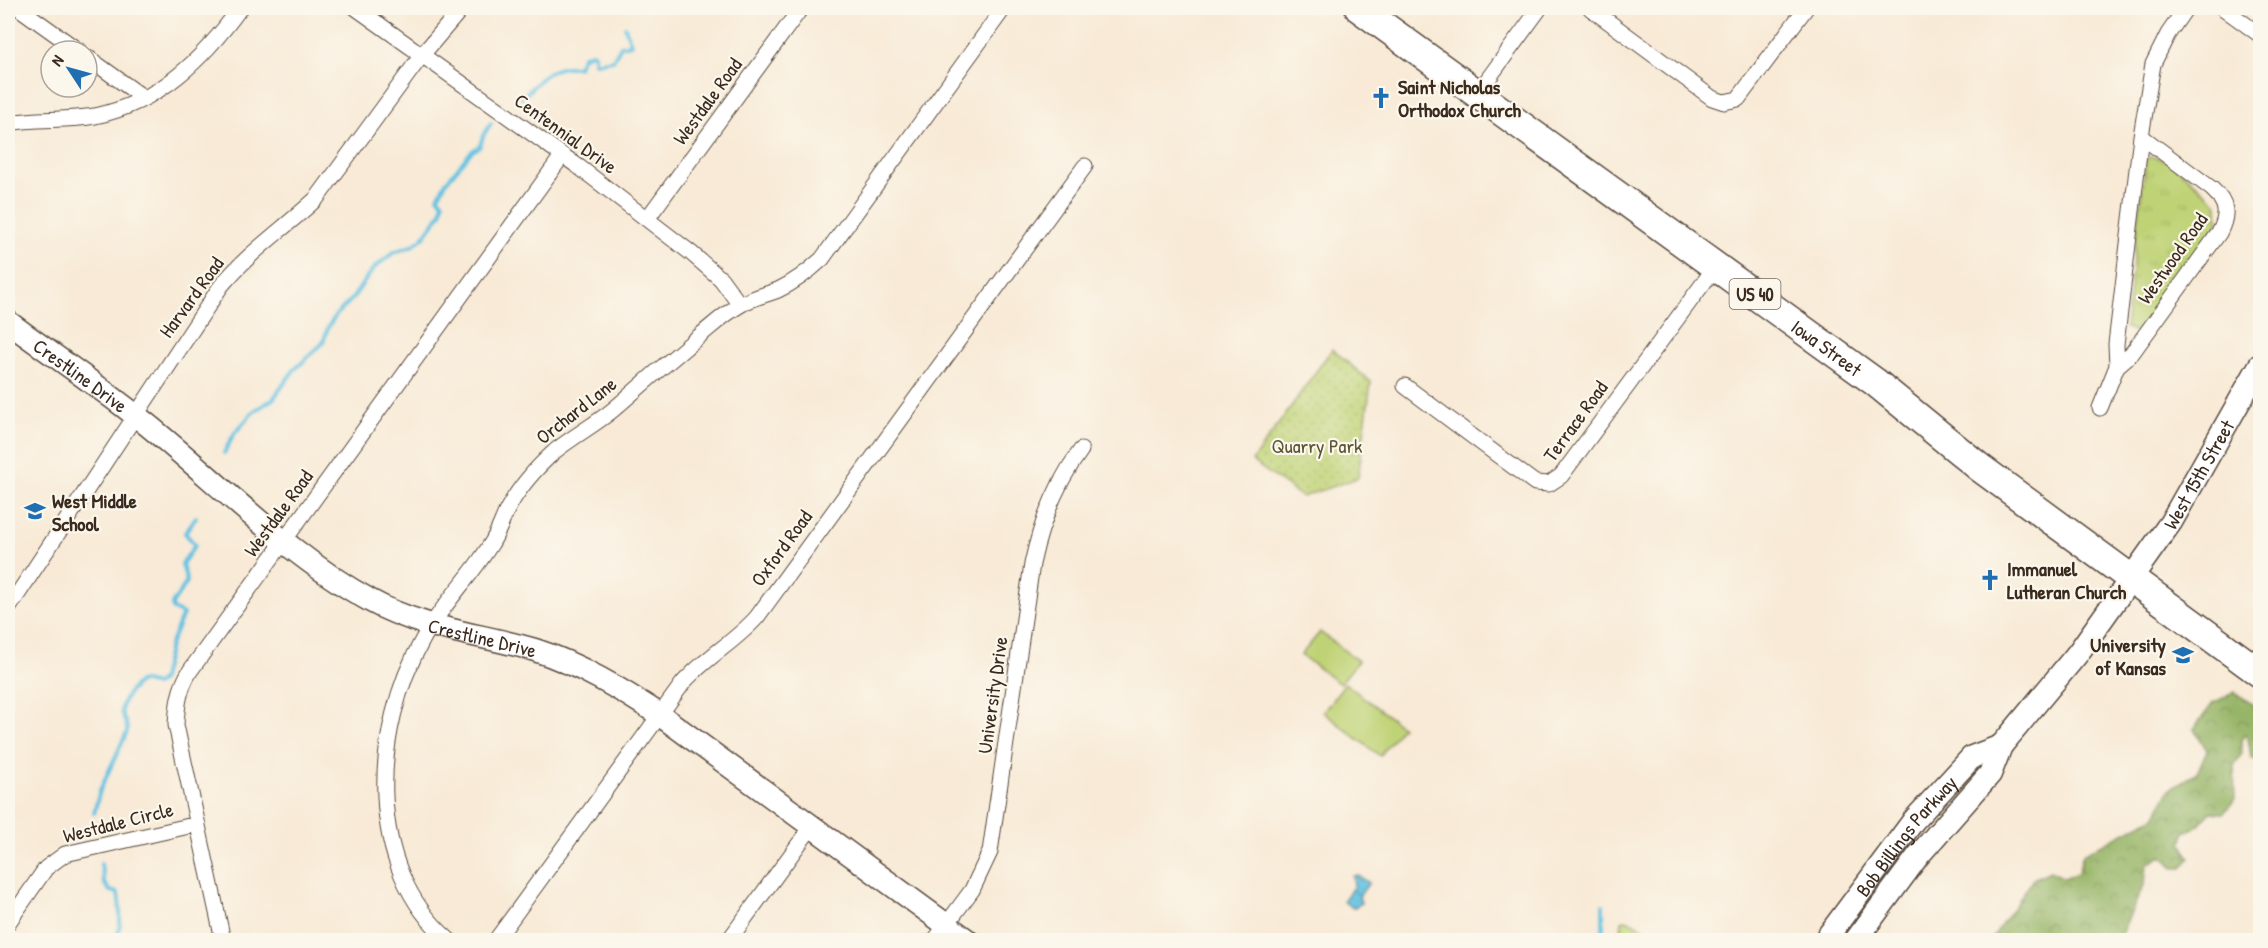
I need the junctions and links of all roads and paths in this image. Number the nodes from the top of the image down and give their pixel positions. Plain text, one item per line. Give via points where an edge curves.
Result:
1 (20, 8) edge
2 (240, 8) edge
3 (356, 8) edge
4 (462, 8) edge
5 (801, 8) edge
6 (1004, 8) edge
7 (1359, 8) edge
8 (1540, 8) edge
9 (1590, 8) edge
10 (1806, 8) edge
11 (2186, 8) edge
12 (2223, 8) edge
13 (2260, 35) edge
14 (63, 39) edge
15 (422, 55) junction
16 (99, 66) edge
17 (1477, 94) junction
18 (144, 98) junction
19 (8, 123) edge
20 (2141, 136) junction
21 (562, 156) junction
22 (1085, 166) dead end
23 (647, 219) junction
24 (1716, 266) junction
25 (740, 305) junction
26 (8, 322) edge
27 (2117, 331) junction
28 (2145, 333) junction
29 (2260, 365) edge
30 (2117, 366) junction
31 (1405, 386) dead end
32 (2100, 408) dead end
33 (135, 416) junction
34 (1081, 450) dead end
35 (284, 541) junction
36 (2131, 578) junction
37 (8, 609) edge
38 (433, 625) junction
39 (2260, 673) edge
40 (660, 715) junction
41 (2001, 746) junction
42 (198, 824) junction
43 (812, 826) junction
44 (8, 923) edge
45 (941, 933) edge
46 (223, 940) edge
47 (449, 940) edge
48 (496, 940) edge
49 (729, 940) edge
50 (967, 940) edge
51 (1825, 940) edge
52 (1856, 940) edge

1 - 14 street
2 - 18 street via 192,65 177,79
3 - 15 street, Centennial Drive
4 - 15 street, Harvard Road
5 - 23 street, Westdale Road
6 - 25 street, Orchard Lane via 822,259 793,282
7 - 17 highway, Iowa Street / US 40
8 - 17 street
9 - 10 street via 1712,98 1730,101 1738,99
11 - 20 street, Westwood Road via 2153,64
12 - 13 street
15 - 21 street, Centennial Drive
15 - 33 street, Harvard Road via 317,198 254,251 221,286
16 - 18 street
17 - 24 highway, Iowa Street / US 40
18 - 19 street via 97,115
20 - 27 street, Westwood Road
20 - 28 street, Westwood Road via 2212,189 2226,205 2219,233
21 - 23 street, Centennial Drive
21 - 35 street, Westdale Road
22 - 40 street, Oxford Road via 757,617 693,672
23 - 25 street, Centennial Drive via 710,269
24 - 31 street, Terrace Road via 1561,476 1549,484 1535,483
24 - 36 highway, Iowa Street / US 40
25 - 38 street, Orchard Lane via 540,465 516,494 490,546
26 - 33 street, Crestline Drive
27 - 28 street, Westwood Road via 2136,337
27 - 30 street, Westwood Road
28 - 30 street, Westwood Road via 2132,353
29 - 36 street, West 15th Street via 2183,504
30 - 32 street, Westwood Road
33 - 35 street, Crestline Drive
33 - 37 street, Harvard Road
34 - 45 street, University Drive via 1054,492 1038,536 990,852 972,890
35 - 38 street, Crestline Drive via 353,591 392,611
35 - 42 street, Westdale Road via 182,684 176,725
36 - 39 highway, Iowa Street / US 40
36 - 41 street, Bob Billings Parkway via 2056,681
38 - 40 street, Crestline Drive via 555,658
38 - 47 street, Orchard Lane via 420,644 395,709 386,759 386,808 394,856 408,889 430,923
40 - 43 street, Crestline Drive
40 - 48 street, Oxford Road
41 - 51 street, Bob Billings Parkway via 1972,757 1914,820
41 - 52 street, Bob Billings Parkway via 1990,774 1918,856
42 - 44 street, Westdale Circle via 65,854 46,868
42 - 46 street, Westdale Road
43 - 45 street, Crestline Drive
43 - 49 street
45 - 50 street, Crestline Drive

